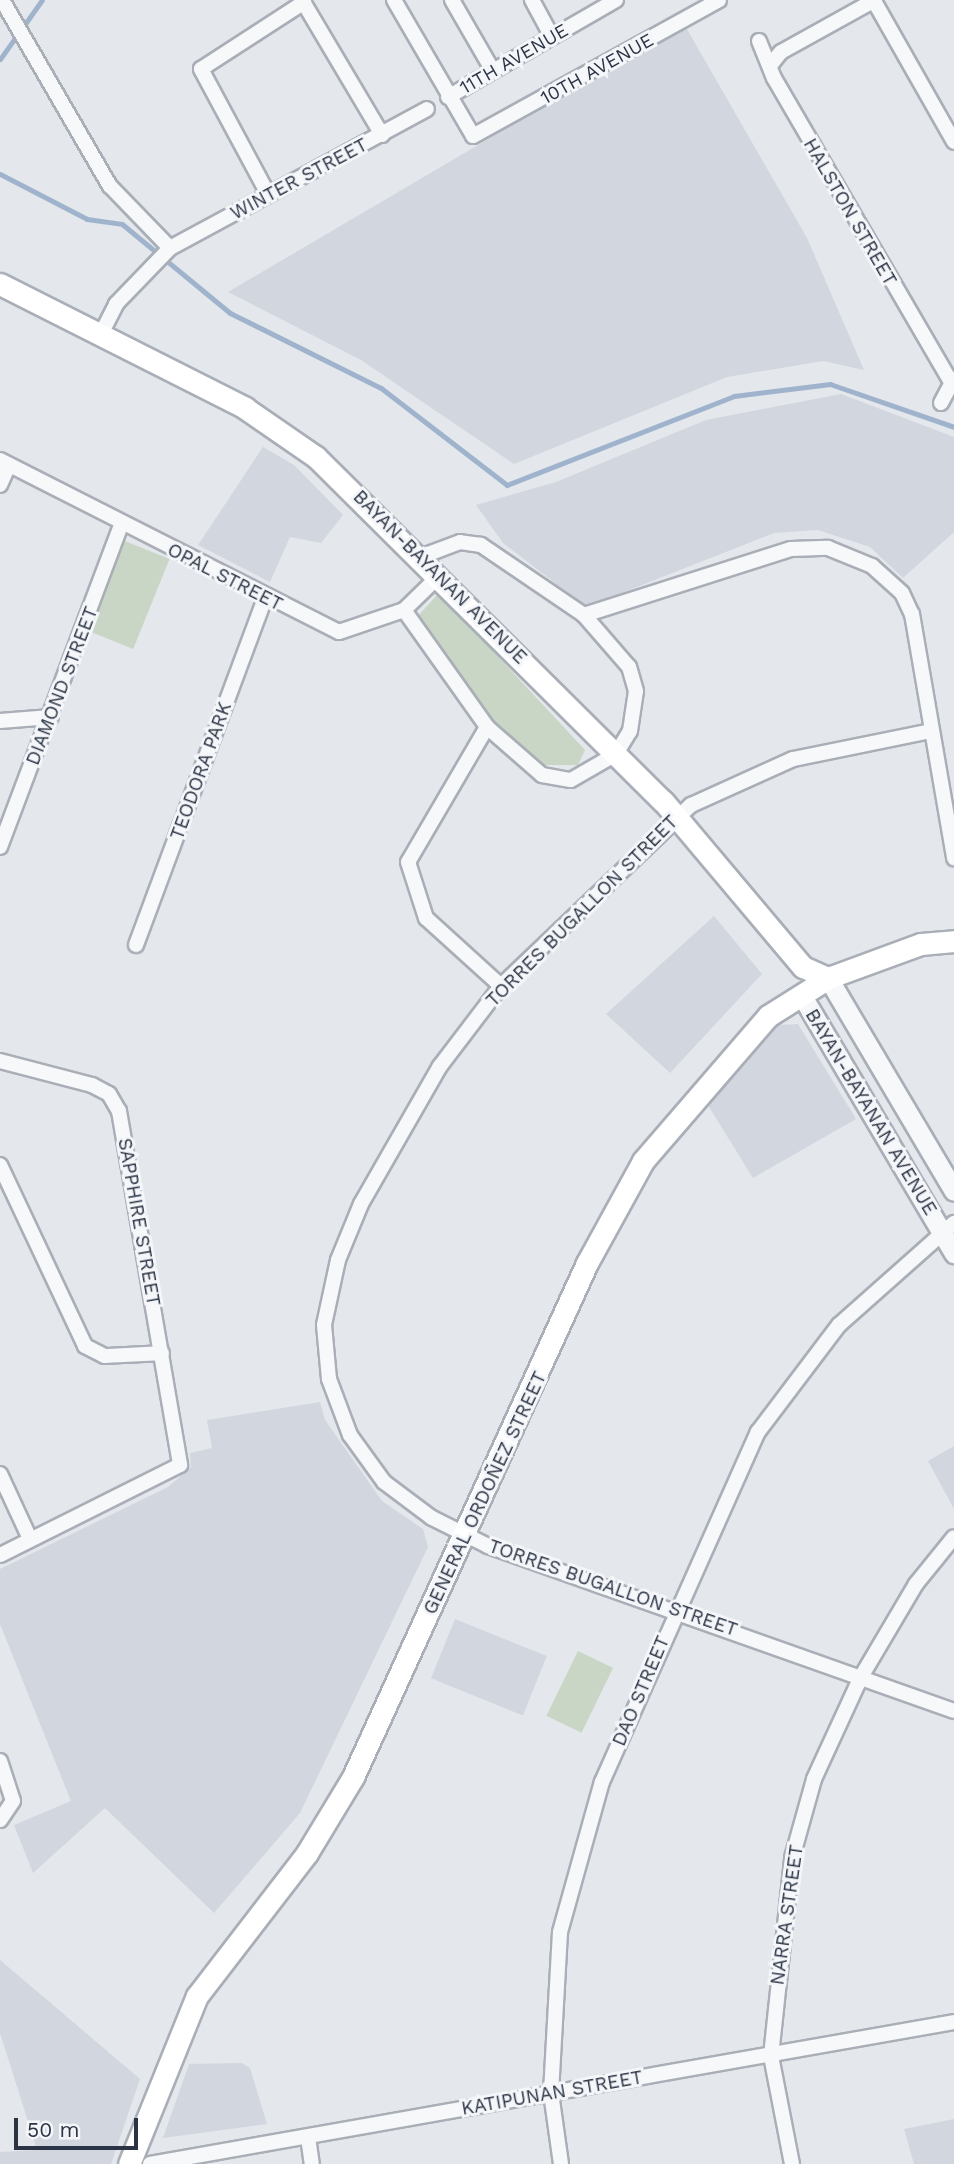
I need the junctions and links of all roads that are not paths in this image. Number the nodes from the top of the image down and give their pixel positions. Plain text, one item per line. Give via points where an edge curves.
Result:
1 (394, 0) edge
2 (452, 0) edge
3 (532, 0) edge
4 (719, 0) edge
5 (874, 0) edge
6 (2, 1) edge
7 (303, 1) edge
8 (614, 1) edge
9 (552, 37) junction
10 (759, 41) dead end
11 (772, 64) junction
12 (493, 72) junction
13 (448, 97) junction
14 (427, 109) dead end
15 (382, 135) junction
16 (954, 142) edge
17 (268, 194) junction
18 (163, 254) junction
19 (0, 284) edge
20 (101, 334) junction
21 (951, 379) edge
22 (941, 403) dead end
23 (4, 463) edge
24 (0, 485) edge
25 (122, 523) junction
26 (420, 557) junction
27 (439, 576) junction
28 (265, 598) junction
29 (404, 610) junction
30 (584, 615) junction
31 (51, 717) junction
32 (0, 721) edge
33 (487, 727) junction
34 (931, 731) junction
35 (616, 754) junction
36 (676, 815) junction
37 (0, 847) edge
38 (954, 858) edge
39 (954, 941) edge
40 (136, 945) dead end
41 (803, 967) junction
42 (828, 978) junction
43 (500, 986) junction
44 (802, 996) junction
45 (0, 1061) edge
46 (0, 1166) edge
47 (954, 1191) edge
48 (948, 1227) edge
49 (954, 1253) edge
50 (162, 1353) junction
51 (0, 1474) edge
52 (465, 1536) junction
53 (954, 1537) edge
54 (30, 1539) junction
55 (0, 1556) edge
56 (677, 1608) junction
57 (862, 1677) junction
58 (954, 1711) edge
59 (0, 1761) edge
60 (0, 1820) edge
61 (954, 2022) edge
62 (771, 2056) junction
63 (551, 2093) junction
64 (308, 2137) junction
65 (130, 2164) edge
66 (150, 2164) edge
67 (312, 2164) edge
68 (561, 2164) edge
69 (792, 2164) edge

1 - 13 street
2 - 12 street
3 - 9 street
4 - 13 street, 10TH AVENUE via 473,136
5 - 11 street via 781,52
5 - 16 street
6 - 18 street via 110,186
7 - 15 street
7 - 17 street via 202,65
8 - 9 street, 11TH AVENUE
9 - 12 street, 11TH AVENUE
10 - 11 street, HALSTON STREET
11 - 21 street, HALSTON STREET via 774,78
12 - 13 street, 11TH AVENUE
14 - 15 street, WINTER STREET
15 - 17 street, WINTER STREET
17 - 18 street, WINTER STREET
18 - 20 street via 116,304
19 - 20 main road, BAYAN-BAYANAN AVENUE
20 - 26 main road, BAYAN-BAYANAN AVENUE via 295,442
21 - 22 street
23 - 24 street
23 - 25 street, OPAL STREET
25 - 28 street, OPAL STREET
25 - 31 street, DIAMOND STREET
26 - 27 main road, BAYAN-BAYANAN AVENUE
26 - 30 street via 460,542 481,545
27 - 29 street, OPAL STREET
27 - 35 main road, BAYAN-BAYANAN AVENUE
28 - 29 street, OPAL STREET via 339,632
28 - 40 street, TEODORA PARK
29 - 33 street
30 - 34 street via 773,552 844,552 888,578 908,603
30 - 35 street via 629,667 636,691 630,731
31 - 32 street
31 - 37 street, DIAMOND STREET
33 - 35 street via 542,775 571,780
33 - 43 street via 422,832 409,869 426,918
34 - 36 street, TORRES BUGALLON STREET via 793,759
34 - 38 street
35 - 36 main road, BAYAN-BAYANAN AVENUE
36 - 41 main road, BAYAN-BAYANAN AVENUE
36 - 43 street, TORRES BUGALLON STREET
39 - 42 main road, GENERAL ORDOÑEZ STREET via 921,944
41 - 42 main road, BAYAN-BAYANAN AVENUE
41 - 44 main road, BAYAN-BAYANAN AVENUE
42 - 44 main road, GENERAL ORDOÑEZ STREET
42 - 47 street, BAYAN-BAYANAN AVENUE
43 - 52 street, TORRES BUGALLON STREET via 440,1066 367,1192 342,1247 324,1325 332,1392 368,1464 394,1492
44 - 48 street, BAYAN-BAYANAN AVENUE
44 - 52 main road, GENERAL ORDOÑEZ STREET via 748,1034 643,1161 587,1264
45 - 50 street, SAPPHIRE STREET via 92,1085 109,1094 119,1111
46 - 50 street via 85,1346 105,1356
48 - 49 street, BAYAN-BAYANAN AVENUE
48 - 56 street, DAO STREET via 839,1325 787,1388 747,1454
50 - 54 street, SAPPHIRE STREET via 180,1465
51 - 54 street
52 - 56 street, TORRES BUGALLON STREET
52 - 65 main road, GENERAL ORDOÑEZ STREET via 344,1793 188,2010
53 - 57 street, NARRA STREET via 916,1584
54 - 55 street
56 - 57 street, TORRES BUGALLON STREET
56 - 63 street, DAO STREET via 602,1782 575,1869 560,1932
57 - 58 street, TORRES BUGALLON STREET
57 - 62 street, NARRA STREET via 814,1779 792,1858
59 - 60 street via 12,1808
61 - 62 street, KATIPUNAN STREET
62 - 63 street, KATIPUNAN STREET
62 - 69 street, NARRA STREET
63 - 64 street, KATIPUNAN STREET
63 - 68 street, DAO STREET
64 - 66 street, KATIPUNAN STREET
64 - 67 street

